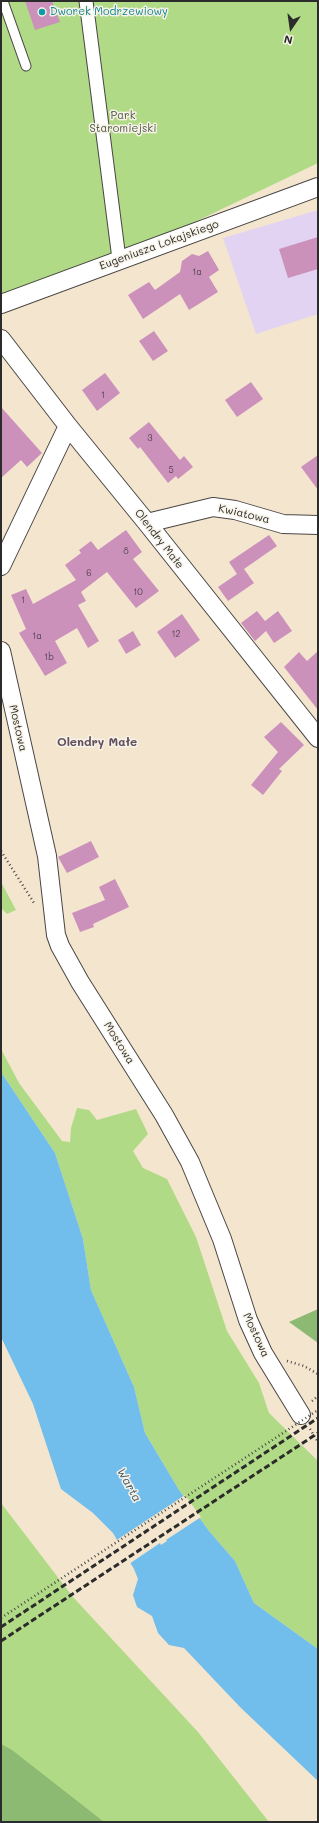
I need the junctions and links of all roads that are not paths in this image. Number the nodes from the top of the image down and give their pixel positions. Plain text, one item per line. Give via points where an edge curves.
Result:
1 (3, 1) edge
2 (86, 1) edge
3 (26, 66) dead end
4 (318, 187) edge
5 (119, 260) junction
6 (1, 304) edge
7 (1, 339) edge
8 (68, 426) junction
9 (147, 523) junction
10 (318, 525) edge
11 (1, 566) edge
12 (1, 651) edge
13 (318, 738) edge
14 (301, 1414) dead end

1 - 3 lane
2 - 5 street
4 - 5 street, Eugeniusza Lokajskiego
5 - 6 street, Eugeniusza Lokajskiego
7 - 8 street, Olendry Małe
8 - 9 street, Olendry Małe
8 - 11 street
9 - 10 street, Kwiatowa via 213,507 235,510 283,524
9 - 13 street, Olendry Małe
12 - 14 street, Mostowa via 47,856 56,935 60,946 160,1108 190,1162 222,1240 248,1320 267,1359

